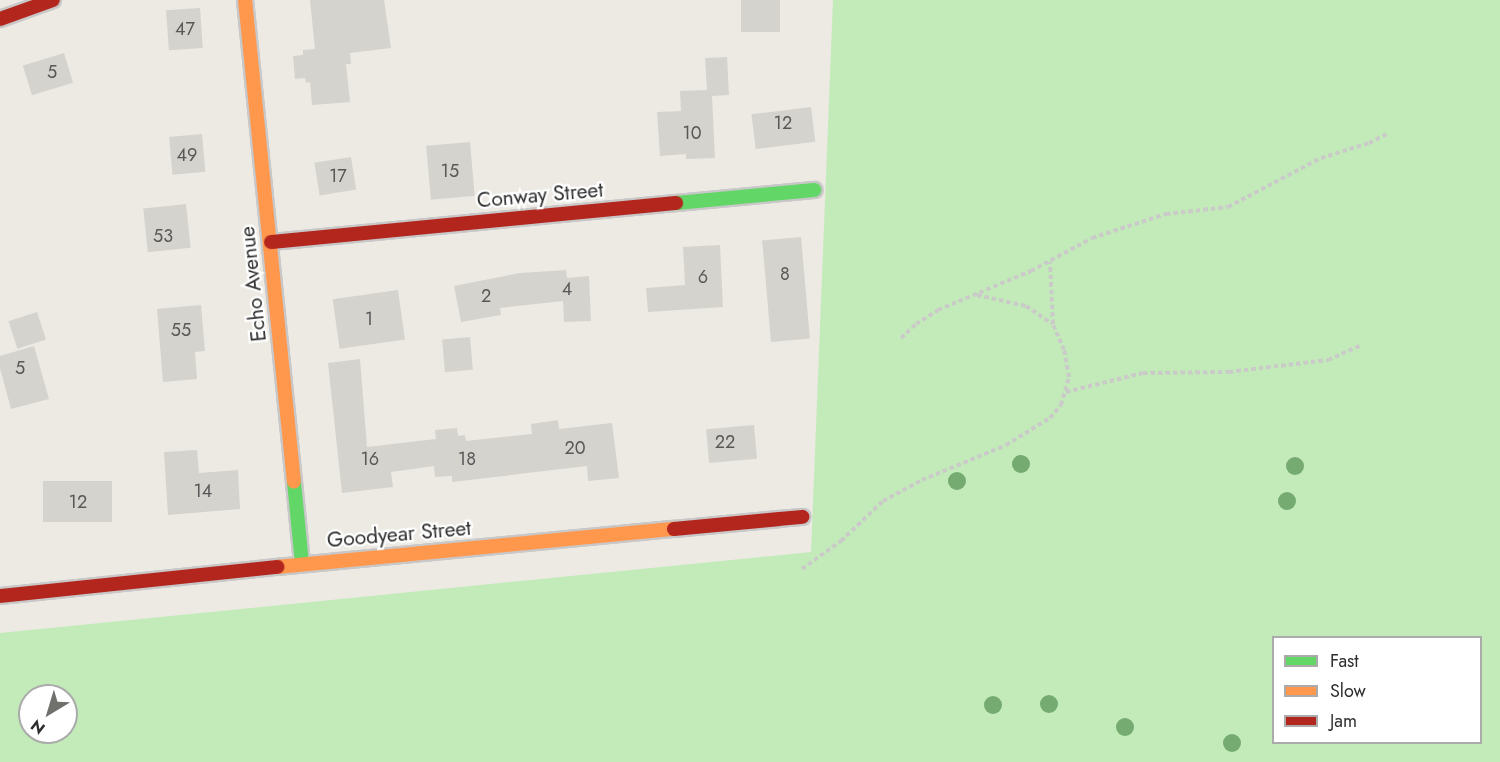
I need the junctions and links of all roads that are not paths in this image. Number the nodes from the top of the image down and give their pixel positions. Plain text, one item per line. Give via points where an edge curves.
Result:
1 (53, 0) edge
2 (245, 0) edge
3 (0, 19) edge
4 (814, 190) dead end
5 (271, 242) junction
6 (802, 517) dead end
7 (302, 564) junction
8 (0, 596) edge

1 - 3 street
2 - 5 street, Echo Avenue
4 - 5 street, Conway Street
5 - 7 street, Echo Avenue
6 - 7 street, Goodyear Street
7 - 8 street, Goodyear Street

